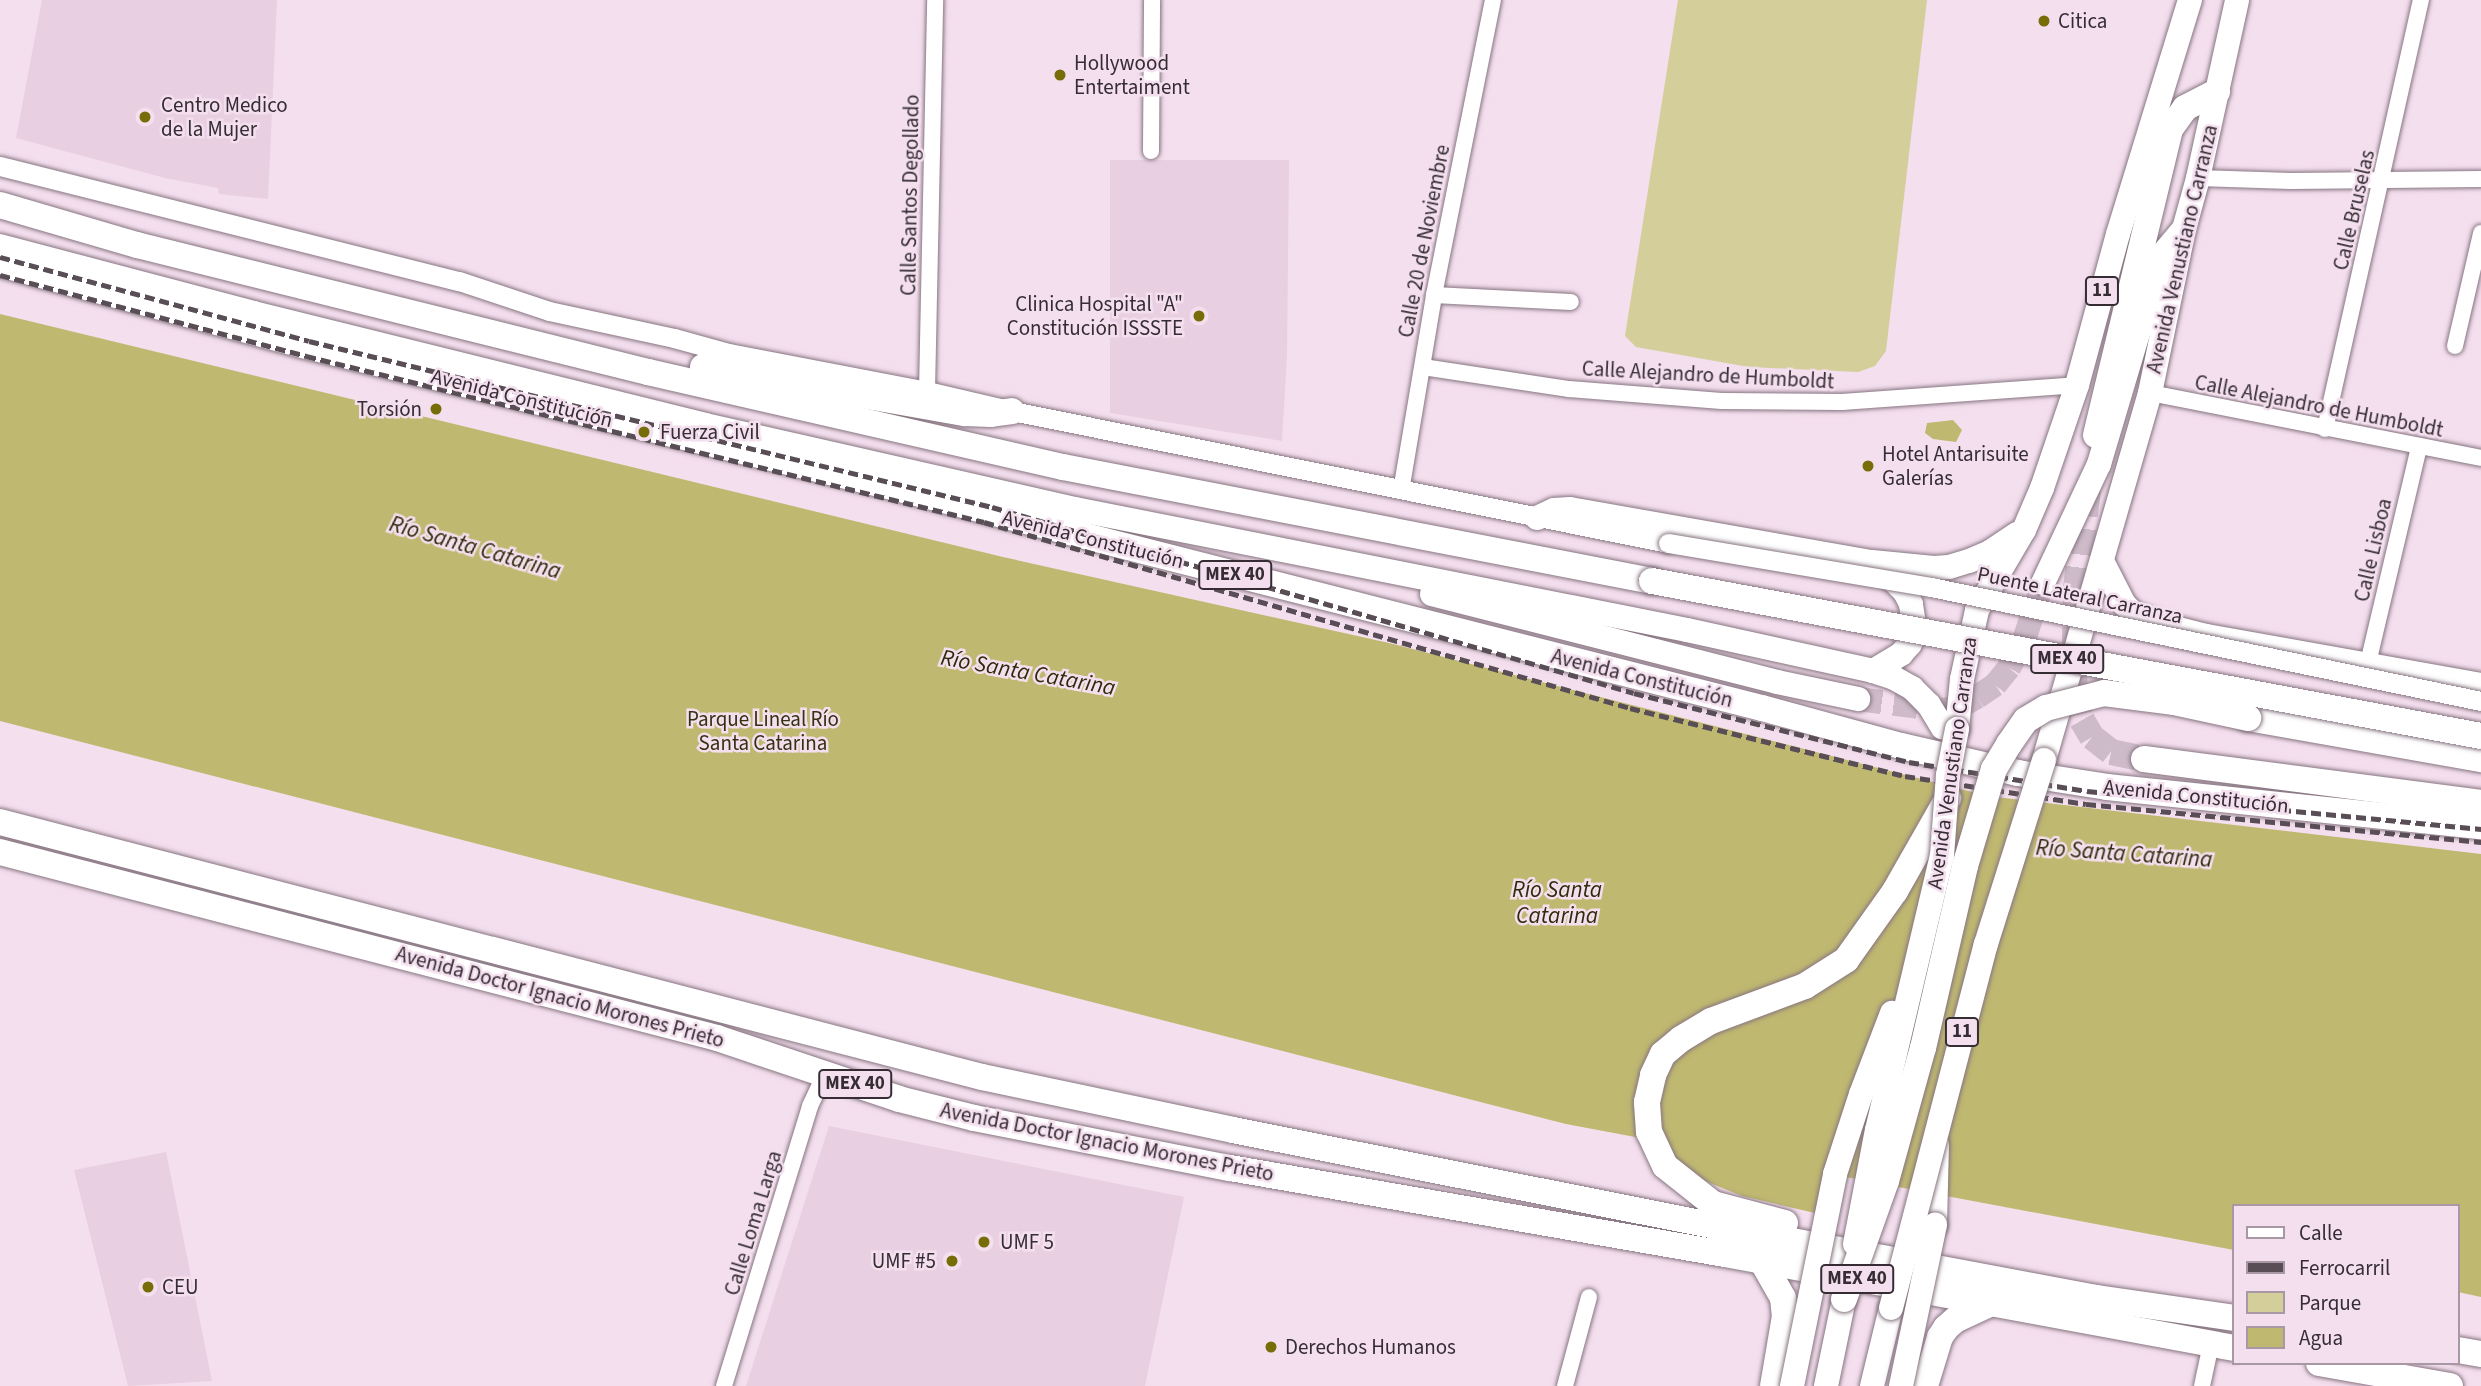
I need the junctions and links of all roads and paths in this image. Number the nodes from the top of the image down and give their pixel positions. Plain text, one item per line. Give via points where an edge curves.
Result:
1 (935, 0) edge
2 (1152, 0) edge
3 (1493, 0) edge
4 (2237, 0) edge
5 (2421, 0) edge
6 (2187, 5) edge
7 (2217, 92) junction
8 (1151, 151) dead end
9 (0, 166) edge
10 (2198, 178) junction
11 (2481, 179) edge
12 (2383, 180) junction
13 (0, 205) edge
14 (2184, 229) junction
15 (2481, 233) edge
16 (0, 246) edge
17 (0, 264) edge
18 (1434, 295) junction
19 (1571, 302) dead end
20 (2455, 346) dead end
21 (1423, 367) junction
22 (648, 372) junction
23 (2077, 384) junction
24 (927, 391) junction
25 (2150, 393) junction
26 (1012, 411) junction
27 (2325, 429) junction
28 (2096, 435) dead end
29 (2419, 447) junction
30 (2481, 458) edge
31 (1401, 491) junction
32 (1537, 518) junction
33 (2024, 530) junction
34 (1283, 551) junction
35 (2102, 561) junction
36 (1872, 562) junction
37 (2043, 583) tunnel mouth
38 (2368, 663) junction
39 (1873, 671) junction
40 (2481, 685) edge
41 (1858, 699) tunnel mouth
42 (2481, 701) edge
43 (1949, 728) junction
44 (2481, 736) edge
45 (2356, 738) junction
46 (2144, 759) tunnel mouth
47 (2481, 759) edge
48 (2481, 772) edge
49 (1948, 786) junction
50 (2481, 803) edge
51 (0, 822) edge
52 (2481, 826) edge
53 (0, 852) edge
54 (1918, 963) junction
55 (825, 1074) junction
56 (1937, 1133) junction
57 (1762, 1261) junction
58 (1589, 1297) dead end
59 (1844, 1300) junction
60 (1989, 1304) junction
61 (2232, 1316) edge
62 (2232, 1316) edge
63 (2223, 1346) edge
64 (2460, 1350) edge
65 (2481, 1354) edge
66 (2330, 1365) edge
67 (2358, 1370) junction
68 (724, 1386) edge
69 (1565, 1386) edge
70 (1773, 1386) edge
71 (1792, 1386) edge
72 (1826, 1386) edge
73 (1872, 1386) edge
74 (1901, 1386) edge
75 (1925, 1386) edge
76 (2202, 1386) edge
77 (2391, 1386) edge
78 (2450, 1386) edge

1 - 24 street, Calle Santos Degollado
2 - 8 street
3 - 18 street, Calle 20 de Noviembre
4 - 7 main road, Avenida Venustiano Carranza / 11
5 - 12 street, Calle Bruselas
6 - 23 main road, Avenida Venustiano Carranza / 11
7 - 10 main road, Avenida Venustiano Carranza / 11
7 - 28 highway via 2185,108 2170,129
9 - 24 street via 459,281 549,312
10 - 12 street
10 - 14 main road, Avenida Venustiano Carranza / 11
11 - 12 street
12 - 27 street, Calle Bruselas
13 - 22 highway, MEX 40 via 137,245
14 - 25 main road, Avenida Venustiano Carranza / 11
14 - 37 main road via 2161,256 2099,464
15 - 20 street
16 - 34 main road, Avenida Constitución via 719,428
17 - 52 highway, Avenida Constitución / MEX 40 via 303,345 904,490 2018,773
18 - 19 street
18 - 21 street, Calle 20 de Noviembre
21 - 23 street, Calle Alejandro de Humboldt via 1569,389 1722,401 1842,402
21 - 31 street, Calle 20 de Noviembre
22 - 26 highway via 670,365 697,366 965,413
22 - 44 highway, MEX 40, bridge via 1063,467
23 - 33 main road, Avenida Venustiano Carranza / 11
24 - 26 street
25 - 27 street, Calle Alejandro de Humboldt
25 - 35 main road, Avenida Venustiano Carranza / 11
26 - 31 street
27 - 29 street, Calle Alejandro de Humboldt
29 - 30 street, Calle Alejandro de Humboldt
29 - 38 street, Calle Lisboa
31 - 32 street
32 - 36 main road via 1570,509
32 - 42 street, Puente Lateral Carranza, bridge via 1931,587
33 - 36 main road via 1990,552 1949,567
33 - 43 main road, Avenida Venustiano Carranza / 11 via 1978,610
34 - 39 main road, Avenida Constitución
34 - 41 main road via 1494,612
35 - 38 main road via 2123,604 2147,620 2206,636
35 - 56 main road, Avenida Venustiano Carranza / 11, bridge via 1986,944
36 - 39 main road via 1905,592 1915,616 1909,644
38 - 40 main road
39 - 43 main road, Avenida Constitución via 1912,688
43 - 49 main road, Avenida Venustiano Carranza / 11, bridge
45 - 47 highway
45 - 48 highway
45 - 59 highway, bridge via 2104,693 2046,708 2026,720 1994,769 1886,1181
46 - 50 highway
49 - 54 main road, Avenida Venustiano Carranza / 11, bridge via 1942,856
49 - 61 highway via 1895,891 1846,960 1805,986 1711,1021 1663,1055 1647,1102 1649,1132 1665,1166 1713,1203 1773,1220 2060,1276
51 - 62 highway, Avenida Doctor Ignacio Morones Prieto / MEX 40 via 982,1077 1781,1239 2096,1298
53 - 55 highway, Avenida Doctor Ignacio Morones Prieto / MEX 40 via 717,1038
54 - 59 main road, Avenida Venustiano Carranza / 11, bridge via 1877,1130
54 - 71 main road, bridge via 1902,988 1844,1141
55 - 57 highway, Avenida Doctor Ignacio Morones Prieto / MEX 40 via 974,1118
55 - 68 street, Calle Loma Larga via 810,1106
56 - 73 main road, Avenida Venustiano Carranza / 11, bridge
56 - 74 main road, bridge via 1935,1225
57 - 60 highway, Avenida Doctor Ignacio Morones Prieto / MEX 40
57 - 70 highway via 1783,1298 1785,1316
58 - 69 street
59 - 72 main road, Avenida Venustiano Carranza / 11
60 - 63 highway, Avenida Doctor Ignacio Morones Prieto / MEX 40
60 - 75 highway via 1946,1328
63 - 76 street
64 - 65 highway
66 - 67 highway
67 - 77 street
67 - 78 highway

